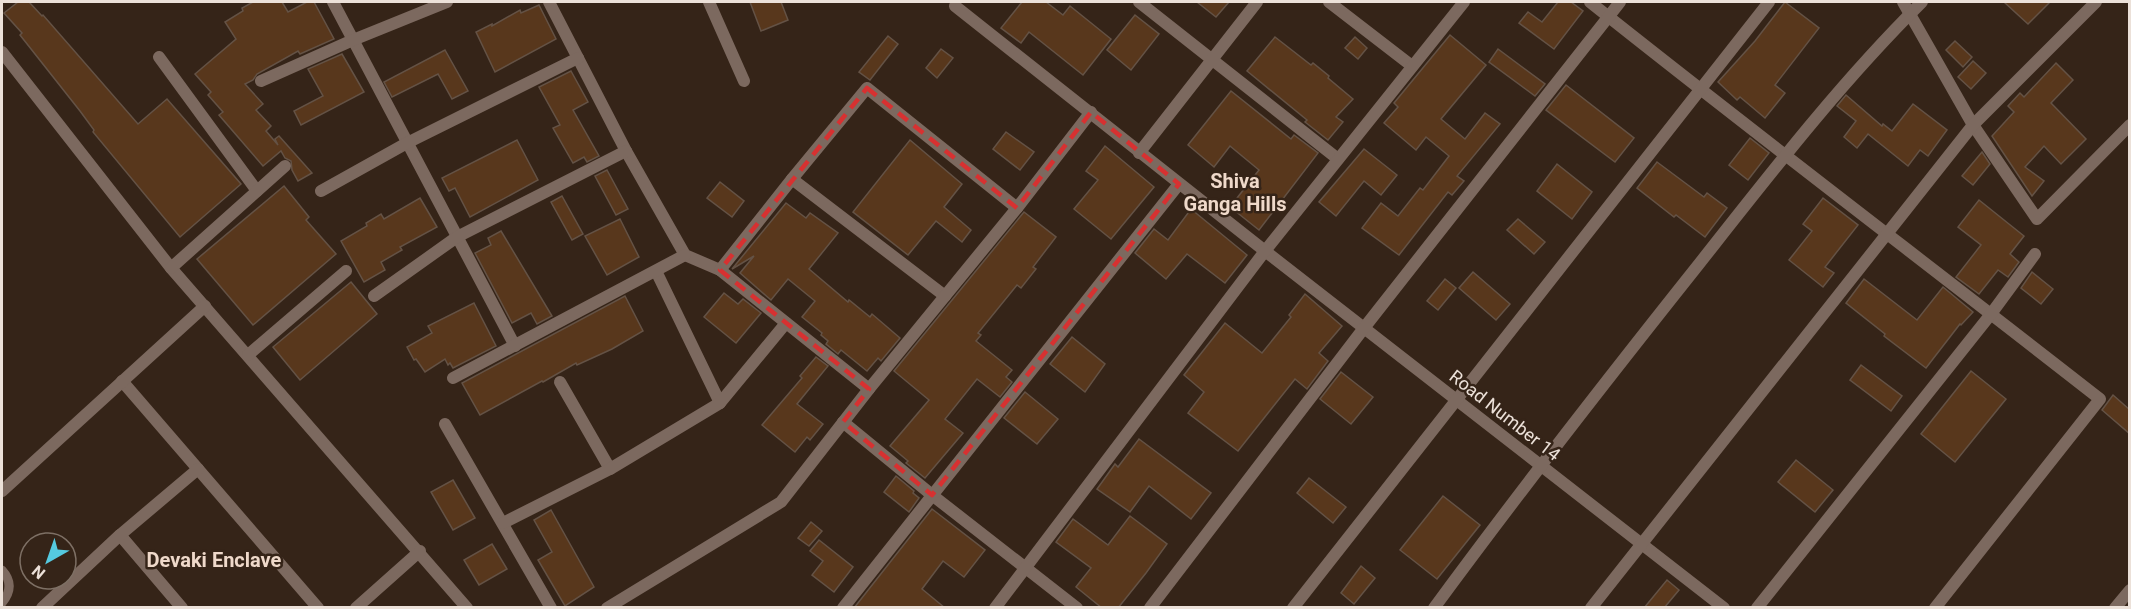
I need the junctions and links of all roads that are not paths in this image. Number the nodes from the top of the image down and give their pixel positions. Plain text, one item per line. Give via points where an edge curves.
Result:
1 (333, 2) edge
2 (447, 2) edge
3 (550, 2) edge
4 (709, 2) edge
5 (1139, 2) edge
6 (1257, 2) edge
7 (1329, 2) edge
8 (1464, 2) edge
9 (1590, 2) edge
10 (1620, 2) edge
11 (1769, 2) edge
12 (1903, 2) edge
13 (1922, 2) edge
14 (2096, 2) edge
15 (955, 6) dead end
16 (1910, 14) junction
17 (1608, 16) junction
18 (353, 40) junction
19 (2, 52) edge
20 (159, 57) dead end
21 (578, 58) junction
22 (1212, 59) junction
23 (1412, 66) junction
24 (261, 81) dead end
25 (744, 81) dead end
26 (1701, 90) junction
27 (1091, 112) junction
28 (1973, 125) junction
29 (2130, 125) edge
30 (407, 143) junction
31 (626, 151) junction
32 (1139, 153) junction
33 (1786, 154) junction
34 (1338, 159) junction
35 (285, 166) dead end
36 (792, 179) junction
37 (1179, 184) junction
38 (257, 191) junction
39 (321, 191) dead end
40 (1017, 208) junction
41 (1888, 233) junction
42 (457, 237) junction
43 (1265, 251) junction
44 (2035, 254) dead end
45 (685, 255) junction
46 (171, 268) junction
47 (720, 270) junction
48 (346, 271) dead end
49 (656, 271) junction
50 (374, 296) dead end
51 (945, 296) junction
52 (205, 306) junction
53 (1991, 314) junction
54 (786, 323) junction
55 (1364, 328) junction
56 (515, 346) junction
57 (248, 355) junction
58 (453, 378) dead end
59 (122, 381) junction
60 (561, 382) dead end
61 (869, 389) junction
62 (1456, 400) junction
63 (720, 403) junction
64 (843, 422) junction
65 (445, 424) dead end
66 (1540, 465) junction
67 (198, 469) junction
68 (610, 469) junction
69 (2, 491) edge
70 (932, 495) junction
71 (503, 523) junction
72 (120, 536) junction
73 (1642, 544) junction
74 (420, 551) junction
75 (1025, 568) junction
76 (2, 570) edge
77 (2130, 590) edge
78 (627, 602) edge
79 (2, 603) edge
80 (42, 608) edge
81 (182, 608) edge
82 (318, 608) edge
83 (356, 608) edge
84 (467, 608) edge
85 (551, 608) edge
86 (607, 608) edge
87 (843, 608) edge
88 (995, 608) edge
89 (1077, 608) edge
90 (1150, 608) edge
91 (1293, 608) edge
92 (1434, 608) edge
93 (1590, 608) edge
94 (1724, 608) edge
95 (1756, 608) edge
96 (1935, 608) edge
97 (2115, 608) edge

1 - 18 street
2 - 18 street
3 - 21 street
4 - 25 street
5 - 22 street
6 - 22 street
7 - 23 street
8 - 23 street
9 - 17 street
10 - 17 street
11 - 26 street
12 - 16 street
13 - 16 street
14 - 28 street
15 - 27 street, Road Number 14
16 - 28 street
16 - 33 street
17 - 26 street
17 - 55 street
18 - 24 street
18 - 30 street
19 - 46 street
20 - 38 street
21 - 30 street
21 - 31 street
22 - 32 street
22 - 34 street
23 - 34 street
26 - 33 street
26 - 62 street
27 - 32 street, Road Number 14
27 - 40 street
28 - 29 street via 2037,219
28 - 41 street
30 - 39 street
30 - 42 street
31 - 42 street
31 - 45 street
32 - 37 street, Road Number 14
33 - 41 street
33 - 66 street
34 - 43 street
35 - 38 street
36 - 40 street via 867,88
36 - 47 street
36 - 51 street
37 - 43 street, Road Number 14
37 - 70 street
38 - 46 street
40 - 51 street
41 - 53 street
41 - 73 street
42 - 50 street
42 - 56 street
43 - 55 street, Road Number 14
43 - 75 street
44 - 53 street
45 - 47 street
45 - 49 street
46 - 52 street
47 - 54 street
48 - 57 street
49 - 56 street
49 - 63 street
51 - 61 street
52 - 57 street
52 - 59 street
53 - 95 street
53 - 96 street via 2100,399
54 - 61 street
54 - 63 street
55 - 62 street, Road Number 14
55 - 90 street
56 - 58 street
57 - 74 street
59 - 67 street
59 - 69 street
60 - 68 street
61 - 64 street
62 - 66 street, Road Number 14
62 - 91 street
63 - 68 street
64 - 70 street
64 - 78 street via 781,502
65 - 71 street
66 - 73 street, Road Number 14
66 - 92 street
67 - 72 street
67 - 82 street
68 - 71 street
70 - 75 street
70 - 87 street
71 - 85 street
72 - 80 street
72 - 81 street
73 - 93 street
73 - 94 street, Road Number 14
74 - 83 street
74 - 84 street
75 - 88 street
75 - 89 street
76 - 79 lane via 10,586
77 - 97 street
78 - 86 street

